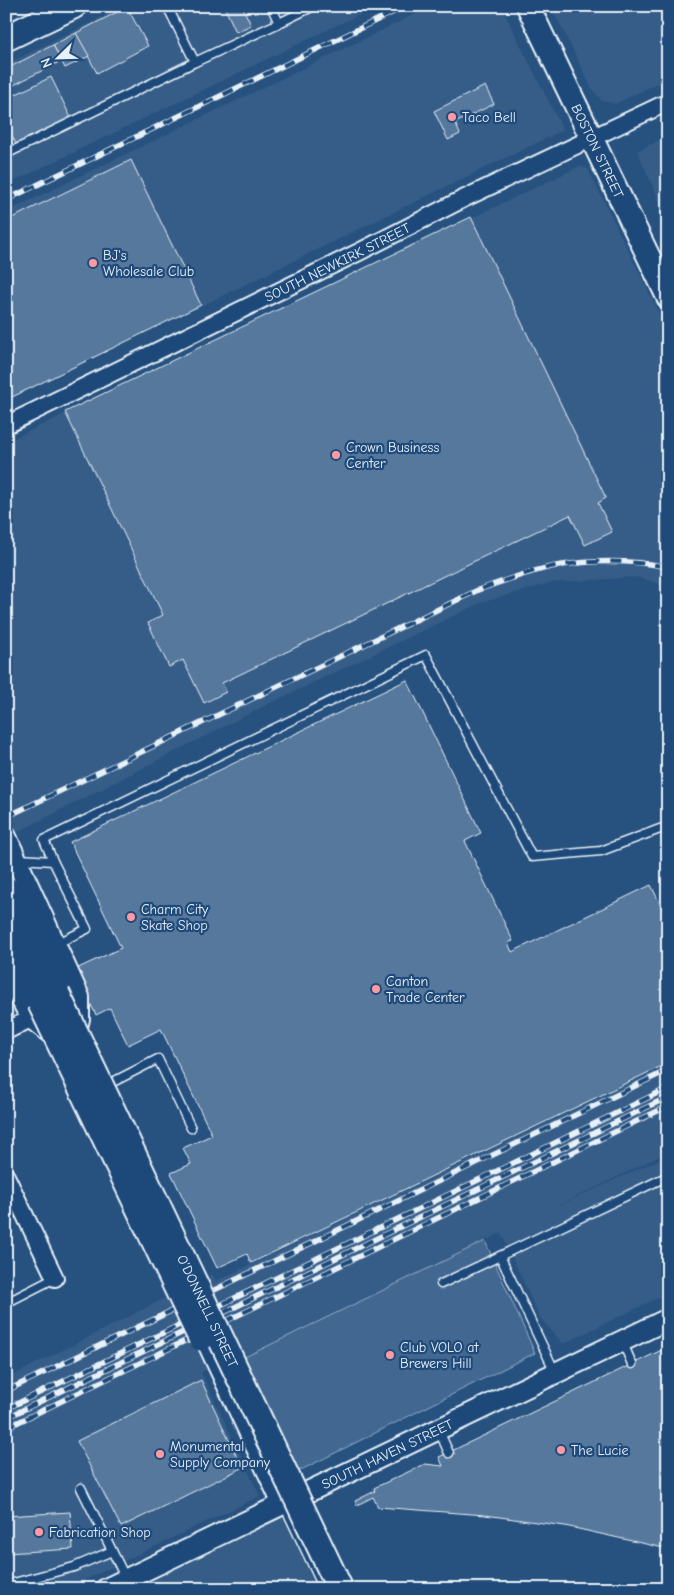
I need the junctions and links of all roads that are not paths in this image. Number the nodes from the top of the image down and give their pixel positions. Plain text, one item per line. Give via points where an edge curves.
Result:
1 (72, 6) edge
2 (167, 6) edge
3 (271, 6) edge
4 (314, 6) edge
5 (528, 6) edge
6 (279, 23) junction
7 (6, 38) edge
8 (195, 62) junction
9 (668, 102) edge
10 (591, 139) junction
11 (6, 154) edge
12 (668, 297) edge
13 (6, 425) edge
14 (668, 826) edge
15 (6, 837) edge
16 (16, 859) junction
17 (53, 861) junction
18 (6, 889) edge
19 (6, 932) edge
20 (56, 944) junction
21 (6, 970) edge
22 (52, 1003) junction
23 (6, 1031) edge
24 (77, 1059) junction
25 (92, 1092) junction
26 (191, 1128) dead end
27 (668, 1176) edge
28 (9, 1187) edge
29 (500, 1256) junction
30 (55, 1278) joint
31 (441, 1284) dead end
32 (6, 1303) edge
33 (668, 1319) edge
34 (622, 1341) junction
35 (632, 1364) dead end
36 (556, 1373) junction
37 (438, 1429) junction
38 (449, 1453) dead end
39 (80, 1488) dead end
40 (283, 1504) junction
41 (112, 1551) junction
42 (126, 1579) junction
43 (6, 1586) edge
44 (106, 1589) edge
45 (323, 1589) edge
46 (340, 1589) edge

1 - 7 main road
2 - 8 lane
3 - 6 lane
4 - 6 lane
5 - 10 main road, BOSTON STREET
6 - 8 lane
8 - 11 lane
9 - 10 street, SOUTH NEWKIRK STREET
10 - 12 main road, BOSTON STREET
10 - 13 street, SOUTH NEWKIRK STREET
14 - 17 lane via 601,850 532,857 426,655 44,840
15 - 16 street, O'DONNELL STREET
16 - 17 lane
16 - 20 street, O'DONNELL STREET
17 - 20 lane via 87,929
18 - 22 main road, O'DONNELL STREET
19 - 22 main road, O'DONNELL STREET
20 - 22 street, O'DONNELL STREET
21 - 22 street, O'DONNELL STREET
22 - 23 street
22 - 24 street, O'DONNELL STREET via 65,1044
22 - 24 street, O'DONNELL STREET via 79,1019 74,1041
22 - 45 main road, O'DONNELL STREET, bridge
22 - 46 main road, O'DONNELL STREET, bridge
24 - 25 street, O'DONNELL STREET
25 - 26 lane via 158,1060
25 - 40 street, O'DONNELL STREET
27 - 29 lane
28 - 30 street
29 - 31 lane
29 - 36 lane
30 - 32 lane
33 - 34 street, SOUTH HAVEN STREET
34 - 35 lane
34 - 36 street, SOUTH HAVEN STREET
36 - 37 street, SOUTH HAVEN STREET
37 - 38 lane
37 - 40 street, SOUTH HAVEN STREET
39 - 41 lane
40 - 42 street, SOUTH HAVEN STREET
40 - 45 lane
41 - 42 lane
41 - 43 lane via 74,1567
42 - 44 street, SOUTH HAVEN STREET

